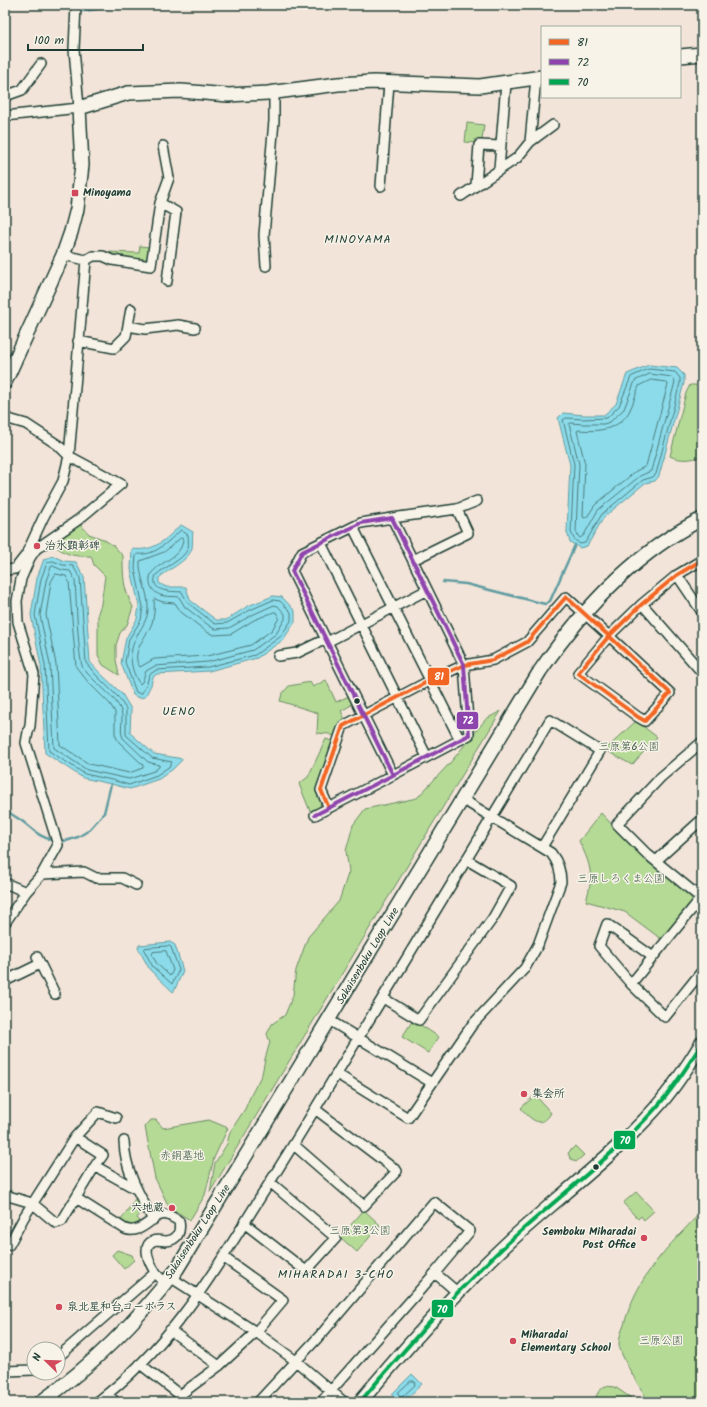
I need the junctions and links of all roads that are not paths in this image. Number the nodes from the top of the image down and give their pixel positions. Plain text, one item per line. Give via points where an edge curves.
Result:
1 (76, 5) edge
2 (702, 54) edge
3 (681, 56) edge
4 (41, 64) dead end
5 (539, 78) edge
6 (389, 83) junction
7 (506, 83) junction
8 (274, 92) junction
9 (5, 96) edge
10 (79, 108) junction
11 (5, 116) edge
12 (553, 125) dead end
13 (530, 142) junction
14 (163, 146) dead end
15 (501, 146) junction
16 (499, 169) junction
17 (476, 185) junction
18 (381, 186) dead end
19 (461, 196) dead end
20 (160, 203) junction
21 (63, 255) junction
22 (86, 260) junction
23 (151, 266) junction
24 (266, 266) dead end
25 (168, 269) junction
26 (167, 281) dead end
27 (131, 309) dead end
28 (128, 326) junction
29 (195, 328) dead end
30 (78, 341) junction
31 (5, 382) edge
32 (5, 418) edge
33 (69, 456) junction
34 (477, 501) dead end
35 (457, 509) junction
36 (392, 518) junction
37 (701, 522) edge
38 (353, 527) junction
39 (321, 543) junction
40 (33, 548) junction
41 (413, 560) junction
42 (702, 560) edge
43 (5, 570) edge
44 (677, 576) junction
45 (427, 590) junction
46 (642, 604) junction
47 (393, 608) junction
48 (702, 612) edge
49 (584, 613) junction
50 (362, 624) junction
51 (609, 636) junction
52 (326, 640) junction
53 (278, 656) dead end
54 (464, 665) junction
55 (702, 667) edge
56 (429, 681) junction
57 (398, 697) junction
58 (364, 715) junction
59 (460, 740) junction
60 (700, 747) edge
61 (427, 757) junction
62 (393, 775) junction
63 (462, 799) junction
64 (329, 808) junction
65 (315, 815) dead end
66 (493, 816) junction
67 (702, 825) edge
68 (542, 847) junction
69 (467, 860) junction
70 (656, 861) junction
71 (42, 874) junction
72 (5, 883) edge
73 (136, 885) dead end
74 (26, 892) junction
75 (701, 898) edge
76 (5, 923) edge
77 (653, 957) junction
78 (702, 971) edge
79 (5, 981) edge
80 (631, 984) junction
81 (55, 994) dead end
82 (383, 998) junction
83 (329, 1020) junction
84 (359, 1038) junction
85 (702, 1043) edge
86 (337, 1074) junction
87 (432, 1083) junction
88 (315, 1109) junction
89 (116, 1118) dead end
90 (75, 1137) junction
91 (124, 1142) dead end
92 (294, 1145) junction
93 (95, 1166) junction
94 (270, 1182) junction
95 (136, 1189) junction
96 (5, 1195) edge
97 (76, 1198) junction
98 (32, 1203) junction
99 (154, 1220) junction
100 (244, 1223) junction
101 (9, 1246) dead end
102 (223, 1257) junction
103 (155, 1273) junction
104 (435, 1273) junction
105 (168, 1280) junction
106 (457, 1292) junction
107 (198, 1296) junction
108 (170, 1330) junction
109 (256, 1332) junction
110 (66, 1351) edge
111 (296, 1361) junction
112 (140, 1364) junction
113 (219, 1366) junction
114 (26, 1370) edge
115 (5, 1371) edge
116 (331, 1391) junction
117 (108, 1394) junction
118 (42, 1402) edge
119 (97, 1402) edge
120 (115, 1402) edge
121 (258, 1402) edge
122 (321, 1402) edge
123 (344, 1402) edge
124 (360, 1402) edge

1 - 10 street via 74,49
2 - 3 street
4 - 9 street via 22,90
5 - 7 street
5 - 13 street
6 - 7 street via 480,86
6 - 8 street via 338,84
6 - 18 street
7 - 15 street
8 - 10 street via 228,95 181,92 128,93
8 - 24 street via 274,121 264,235
10 - 11 street
10 - 21 street via 82,165 80,189 71,232
12 - 13 street
13 - 16 street via 518,158
14 - 20 street via 169,178
15 - 16 street
15 - 17 street via 479,145
16 - 17 street
17 - 19 street
20 - 23 street
20 - 25 street via 176,212
21 - 22 street
21 - 31 street
22 - 23 street via 93,256 103,256 112,260
22 - 30 street
23 - 25 street
25 - 26 street
27 - 28 street
28 - 29 street via 145,329 178,325
28 - 30 street via 126,336 114,348
30 - 33 street
32 - 33 street via 26,424 58,445
33 - 40 street via 63,481 43,518
33 - 40 street via 121,484 78,520
34 - 35 street
35 - 36 street
35 - 41 street via 468,533
36 - 38 street via 361,523
36 - 41 street
37 - 49 street, Sakaisenboku Loop Line via 661,544 638,561
38 - 39 street
38 - 47 street
39 - 50 street
39 - 52 street via 302,552 292,571
40 - 43 street via 15,569
40 - 71 street via 21,579 17,601 18,622 34,674 30,726 26,743 58,845
41 - 45 street
42 - 44 street
44 - 46 street
44 - 48 street
45 - 47 street
45 - 54 street
46 - 51 street
46 - 55 street via 699,669
47 - 50 street
47 - 56 street
49 - 51 street
49 - 54 street via 566,597 527,642 493,660
49 - 63 street, Sakaisenboku Loop Line via 540,671
50 - 52 street
50 - 57 street
51 - 51 street via 578,673 645,721 670,693
52 - 53 street via 297,653
52 - 58 street
54 - 56 street
54 - 59 street via 469,735
56 - 57 street
56 - 59 street
57 - 58 street
57 - 61 street
58 - 62 street
58 - 64 street via 343,726 321,790
59 - 61 street
60 - 70 street via 661,776 617,824
61 - 62 street
62 - 64 street
63 - 66 street
63 - 83 street, Sakaisenboku Loop Line
64 - 65 street
66 - 68 street
66 - 68 street via 550,720 600,751
66 - 69 street
67 - 70 street via 699,822
68 - 87 street via 551,852 558,862 561,882 538,945 516,979 472,1024
69 - 82 street
69 - 82 street via 511,886 493,918 419,1020
70 - 75 street
71 - 73 street via 84,872 96,878 122,878
71 - 74 street
72 - 74 street
74 - 76 street
75 - 77 street
77 - 80 street
77 - 80 street via 607,924 599,946
78 - 80 street via 665,1017
79 - 81 street via 39,960
82 - 84 street
83 - 84 street
83 - 105 street, Sakaisenboku Loop Line via 193,1244
84 - 86 street
84 - 87 street
85 - 106 street via 685,1072 646,1119
86 - 87 street via 408,1118
86 - 88 street
88 - 92 street
88 - 92 street via 397,1171 364,1206
89 - 90 street via 98,1112
90 - 93 street via 103,1155
90 - 98 street
91 - 95 street
92 - 94 street
93 - 95 street
93 - 97 street
94 - 100 street
94 - 100 street via 336,1238 306,1270
95 - 99 street
96 - 98 street
97 - 98 street via 62,1221 56,1223
97 - 99 street via 125,1229 136,1230
98 - 101 street
99 - 103 street via 160,1215 167,1214 179,1221 181,1229 174,1239 154,1240 149,1244 147,1255
100 - 102 street
102 - 107 street
102 - 109 street via 282,1300
103 - 105 street
103 - 110 street
104 - 106 street
104 - 111 street via 470,1231 434,1202
104 - 116 street
105 - 107 street
105 - 118 street, Sakaisenboku Loop Line via 121,1334
106 - 124 street
107 - 108 street
107 - 109 street
108 - 112 street
108 - 113 street
109 - 111 street
109 - 113 street
111 - 116 street
111 - 121 street
112 - 113 street via 180,1395
112 - 117 street
114 - 115 street
116 - 122 street
116 - 123 street
117 - 119 street
117 - 120 street

